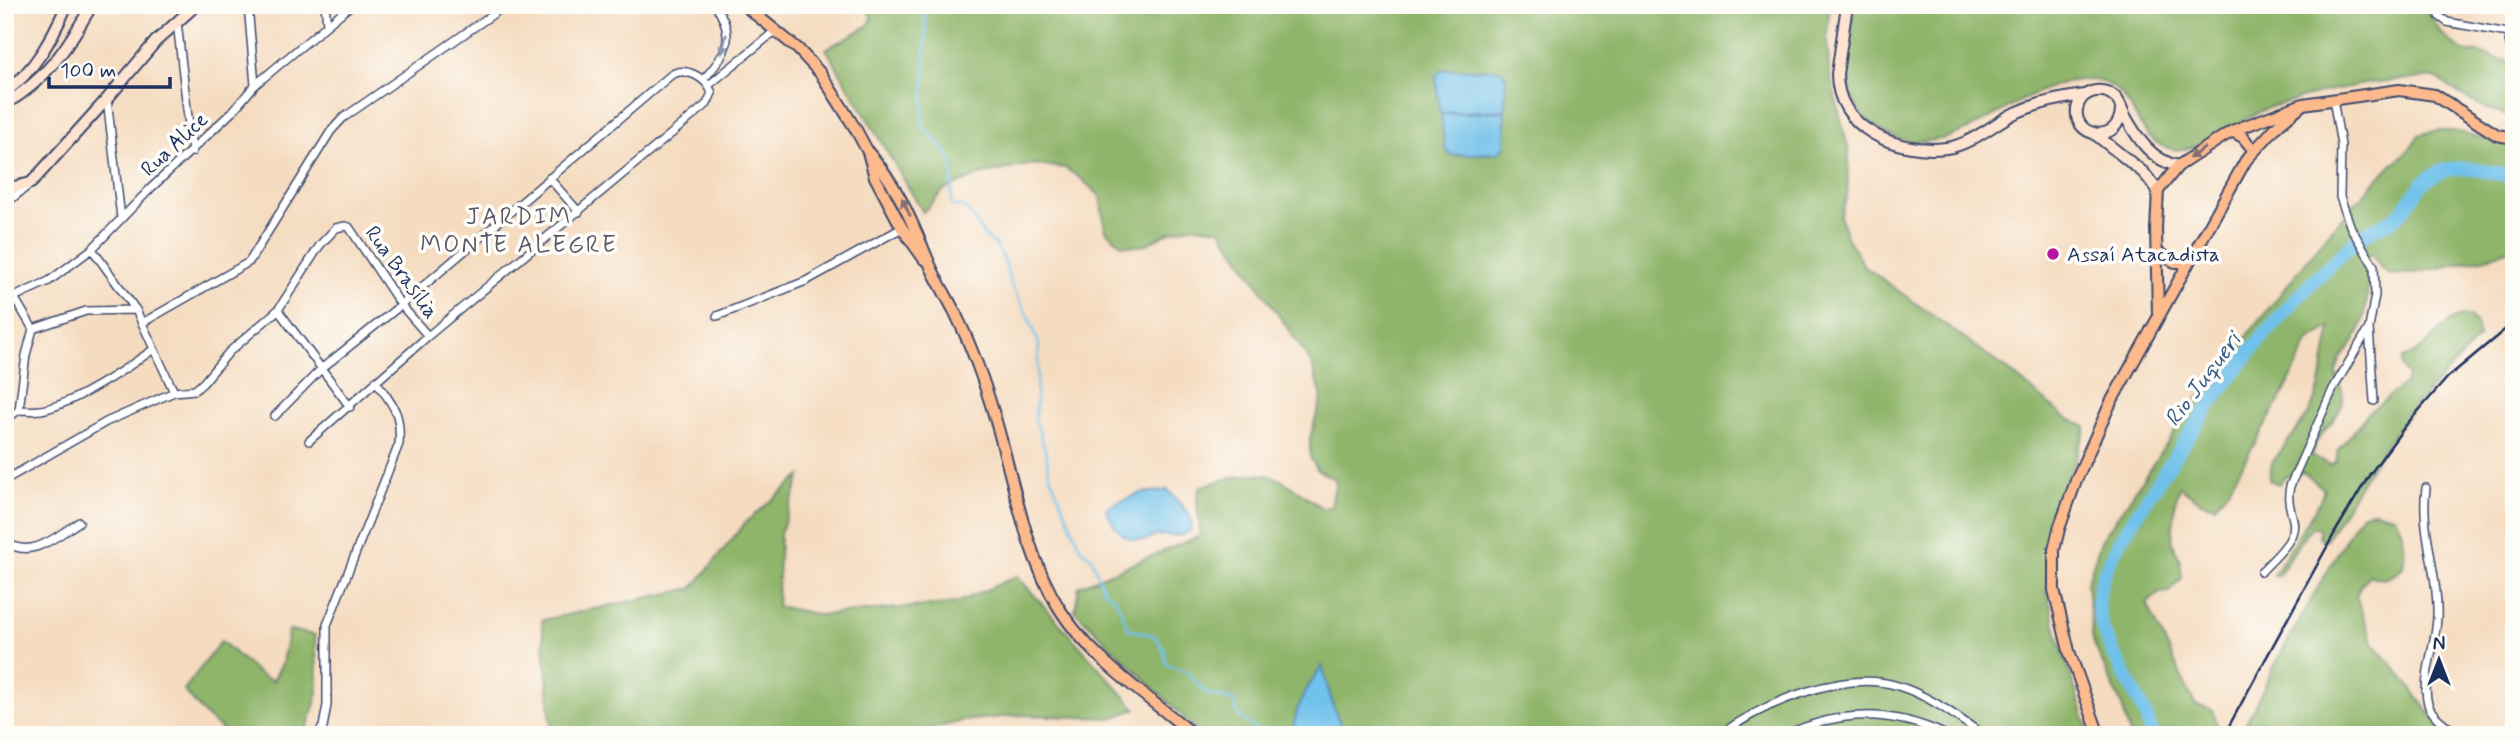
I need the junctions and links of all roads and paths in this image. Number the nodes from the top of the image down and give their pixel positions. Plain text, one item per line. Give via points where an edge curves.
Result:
1 (67, 5) edge
2 (92, 5) edge
3 (196, 5) edge
4 (248, 5) edge
5 (325, 5) edge
6 (351, 5) edge
7 (506, 5) edge
8 (715, 5) edge
9 (744, 5) edge
10 (1847, 5) edge
11 (2436, 5) edge
12 (177, 21) junction
13 (327, 24) junction
14 (2514, 24) edge
15 (775, 31) junction
16 (2508, 33) junction
17 (2514, 49) edge
18 (706, 82) junction
19 (255, 85) junction
20 (5, 92) edge
21 (2085, 95) junction
22 (107, 99) junction
23 (2333, 99) junction
24 (5, 103) edge
25 (2303, 104) junction
26 (2121, 108) junction
27 (2232, 131) junction
28 (2095, 134) junction
29 (2514, 138) edge
30 (2254, 151) junction
31 (192, 152) junction
32 (868, 152) junction
33 (2178, 166) junction
34 (549, 178) junction
35 (32, 183) junction
36 (5, 189) edge
37 (2158, 191) junction
38 (5, 204) edge
39 (579, 212) junction
40 (121, 218) junction
41 (901, 228) junction
42 (92, 249) junction
43 (2158, 253) junction
44 (2189, 262) junction
45 (932, 270) junction
46 (5, 293) edge
47 (14, 297) junction
48 (401, 305) junction
49 (136, 310) junction
50 (278, 310) junction
51 (2158, 315) junction
52 (717, 316) dead end
53 (142, 323) junction
54 (2369, 328) junction
55 (33, 329) junction
56 (428, 336) junction
57 (154, 349) junction
58 (321, 369) junction
59 (376, 381) junction
60 (174, 392) junction
61 (2374, 401) dead end
62 (350, 407) junction
63 (19, 410) junction
64 (275, 416) dead end
65 (5, 420) edge
66 (309, 441) dead end
67 (5, 480) edge
68 (2426, 488) dead end
69 (79, 523) dead end
70 (5, 541) edge
71 (2261, 572) dead end
72 (317, 735) edge
73 (1194, 735) edge
74 (1720, 735) edge
75 (1785, 735) edge
76 (1946, 735) edge
77 (1983, 735) edge
78 (2099, 735) edge
79 (2458, 735) edge

1 - 20 main road via 28,72
2 - 24 main road via 46,73
3 - 12 main road
4 - 19 street
5 - 13 street
6 - 13 street, Rua Alice
7 - 53 street via 343,117 249,262
8 -> 18 street via 727,31 725,48
9 - 15 main road
10 - 21 main road via 1837,85 1842,102 1853,119 1872,134 1903,147 1948,148 2049,100
11 - 16 street via 2447,22
12 - 22 main road
12 - 31 street
13 - 19 street, Rua Alice
14 - 16 street
15 - 18 street
15 - 32 main road via 821,74
16 - 17 street
18 - 34 street via 685,72 671,75
18 - 39 street via 712,93 707,104
19 - 31 street, Rua Alice
21 - 26 main road via 2107,91
21 - 28 main road via 2077,115 2083,127
22 - 35 main road
22 - 40 street
23 - 25 main road
23 - 29 main road via 2399,90 2435,95 2497,135
23 - 54 street via 2341,145 2340,197 2375,274
25 - 27 main road
25 - 30 main road
26 - 28 main road via 2115,128
26 - 33 main road via 2147,149
27 - 30 main road
27 -> 33 main road
28 - 37 main road via 2144,173
30 - 44 main road
31 - 40 street, Rua Alice
32 - 41 main road via 875,177
45 -> 32 main road via 901,197
33 - 37 main road
34 - 39 street
34 - 48 street
35 - 36 main road
35 - 38 street
37 - 43 main road
39 - 56 street
40 - 42 street, Rua Alice
41 - 45 main road
41 - 52 street via 806,281
42 - 47 street, Rua Alice via 49,281
42 - 49 street
43 - 44 main road via 2175,262
43 - 51 main road
44 - 51 main road
45 - 73 main road via 979,373 1022,515 1059,608 1093,649
46 - 47 street
47 - 55 street
48 - 50 street, Rua Brasília via 349,228 342,226 320,245
48 - 56 street, Rua Brasília
48 - 58 street
49 - 53 street
49 - 55 street via 86,311
50 - 58 street
50 - 60 street via 223,358 195,390
51 - 78 main road via 2093,441 2054,550 2058,609
53 - 57 street
54 - 61 street
54 - 71 street via 2341,374 2298,464 2288,494 2292,536
55 - 63 street
56 - 59 street
57 - 60 street
57 - 63 street via 62,403 41,410
58 - 62 street
58 - 64 street
59 - 62 street
59 - 72 street via 396,408 399,444 327,625 327,705
60 - 67 street via 106,422
62 - 66 street
63 - 65 street
68 - 79 street via 2424,518 2437,614 2427,702 2434,715
69 - 70 street via 38,547 13,548
74 - 77 street via 1787,699 1817,689 1877,682 1933,701
75 - 76 street via 1819,721 1857,714 1924,726

